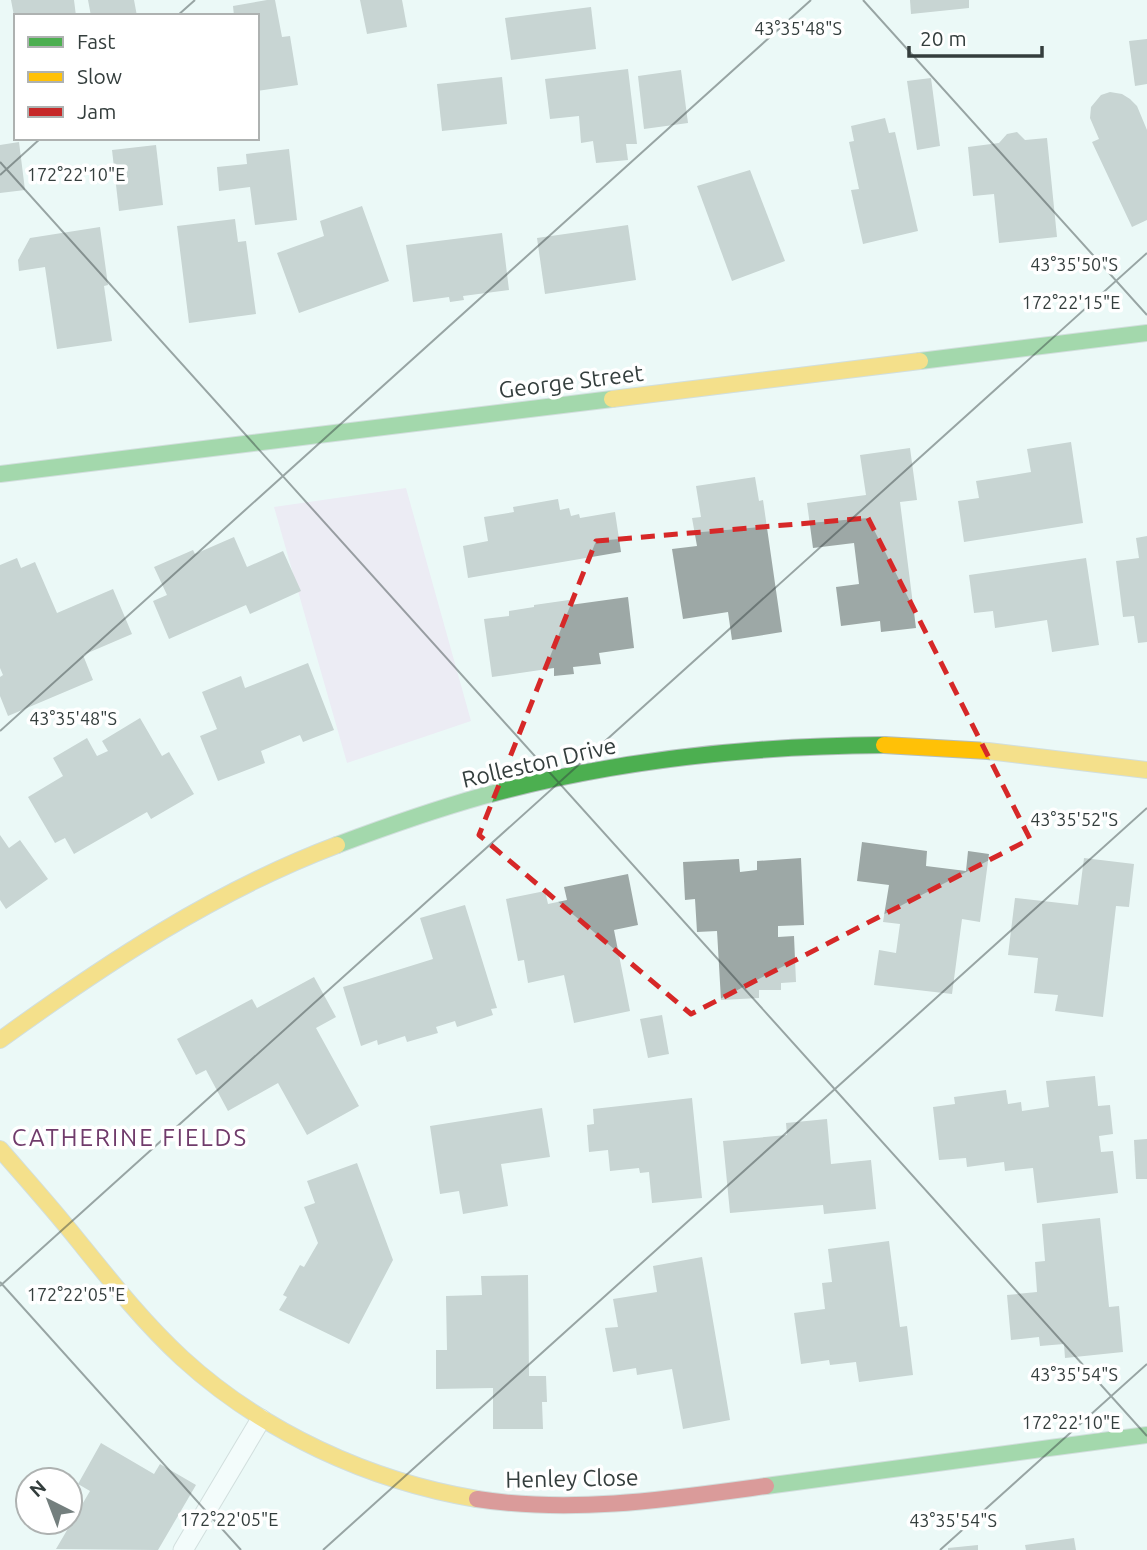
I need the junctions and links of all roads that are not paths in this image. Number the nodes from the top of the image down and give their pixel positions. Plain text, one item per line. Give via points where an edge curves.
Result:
1 (1147, 333) edge
2 (0, 474) edge
3 (1147, 770) edge
4 (0, 1040) edge
5 (0, 1149) edge
6 (261, 1419) junction
7 (1147, 1435) edge
8 (183, 1550) edge

1 - 2 street, George Street
3 - 4 street, Rolleston Drive via 958,749 828,747 696,755 503,791 376,831 253,882 132,948
5 - 6 street, Henley Close via 134,1311 188,1364
6 - 7 street, Henley Close via 369,1469 425,1487 543,1506 685,1496
6 - 8 lane

